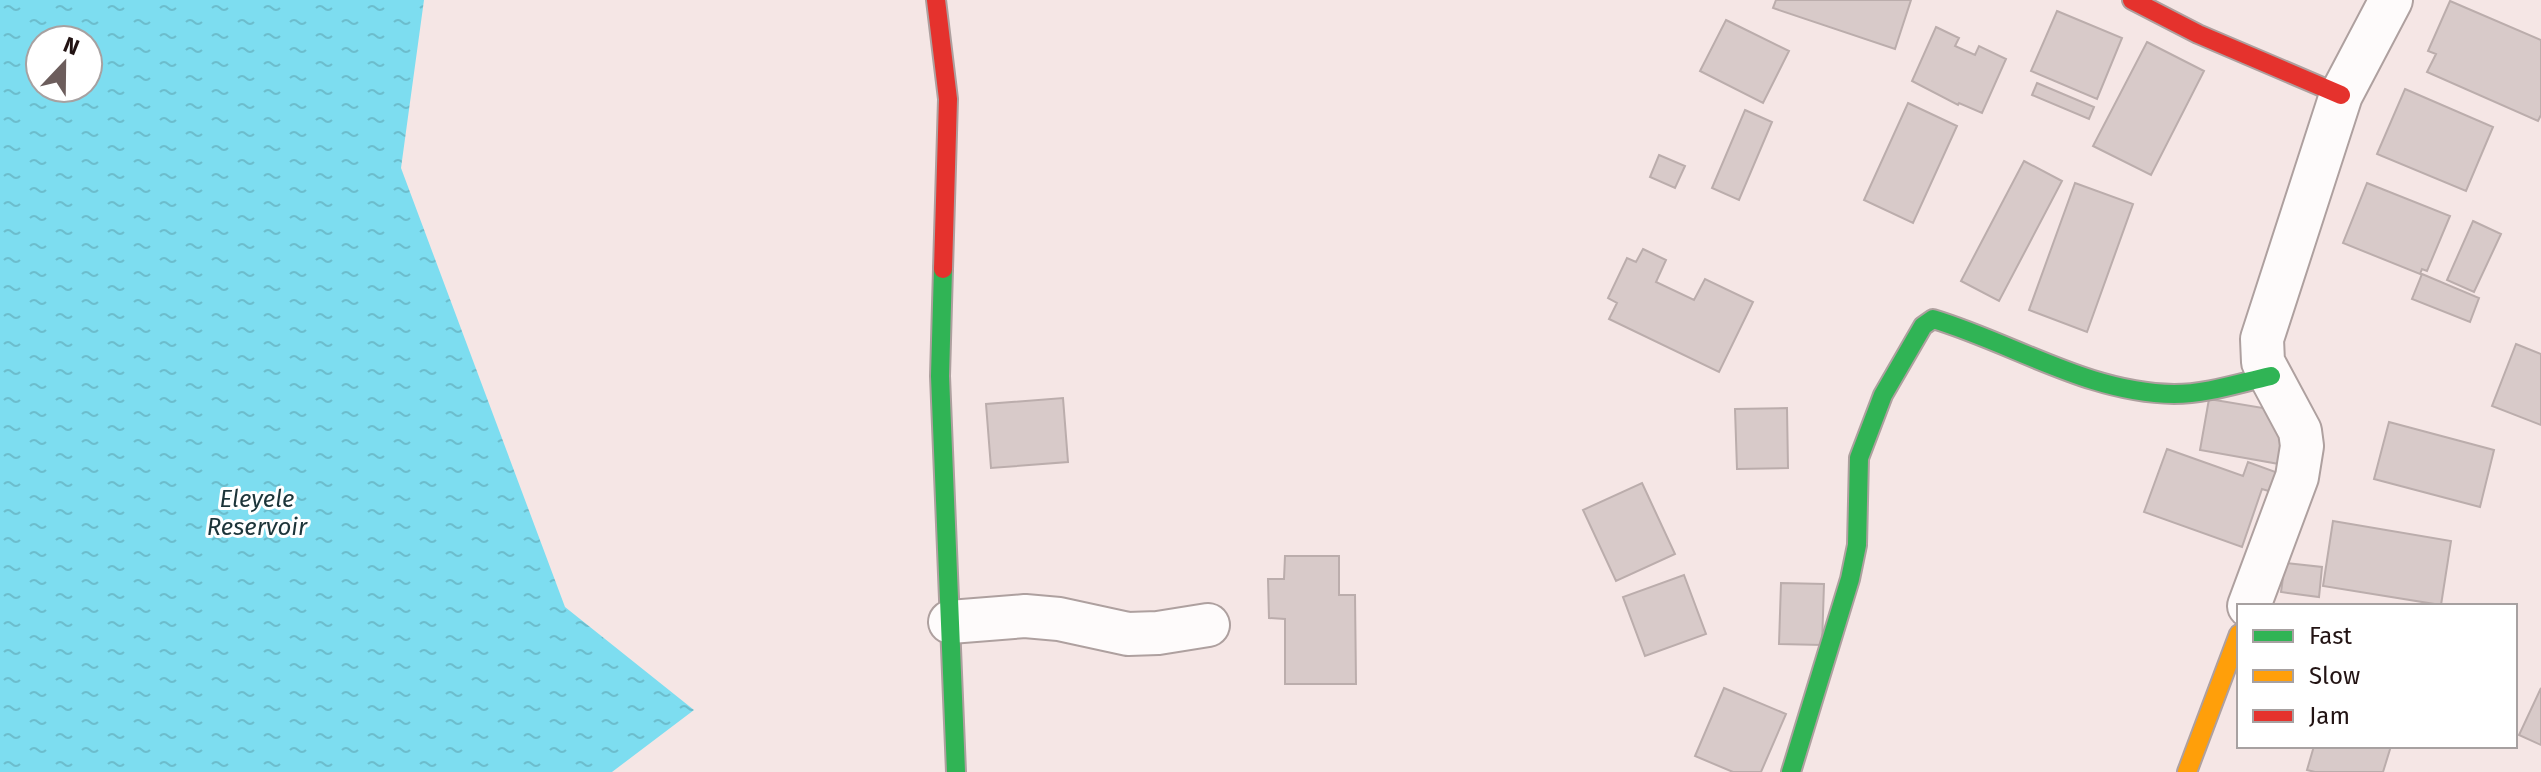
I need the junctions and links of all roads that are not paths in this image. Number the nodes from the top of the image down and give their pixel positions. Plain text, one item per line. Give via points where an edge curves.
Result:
1 (936, 0) edge
2 (2132, 0) edge
3 (2391, 0) edge
4 (2341, 95) junction
5 (2271, 376) junction
6 (2250, 604) edge
7 (950, 622) junction
8 (1208, 625) dead end
9 (2237, 639) edge
10 (956, 772) edge
11 (1791, 772) edge
12 (2187, 772) edge

1 - 7 street via 948,99 940,376
2 - 4 street
3 - 4 street
4 - 5 street via 2262,339 2263,362
5 - 6 street via 2300,431 2302,446 2297,477
5 - 11 street via 2202,392 2129,390 1957,325 1933,319 1923,326 1883,395 1859,458 1857,545 1850,579
7 - 8 street via 1025,616 1128,634
7 - 10 street
9 - 12 street

